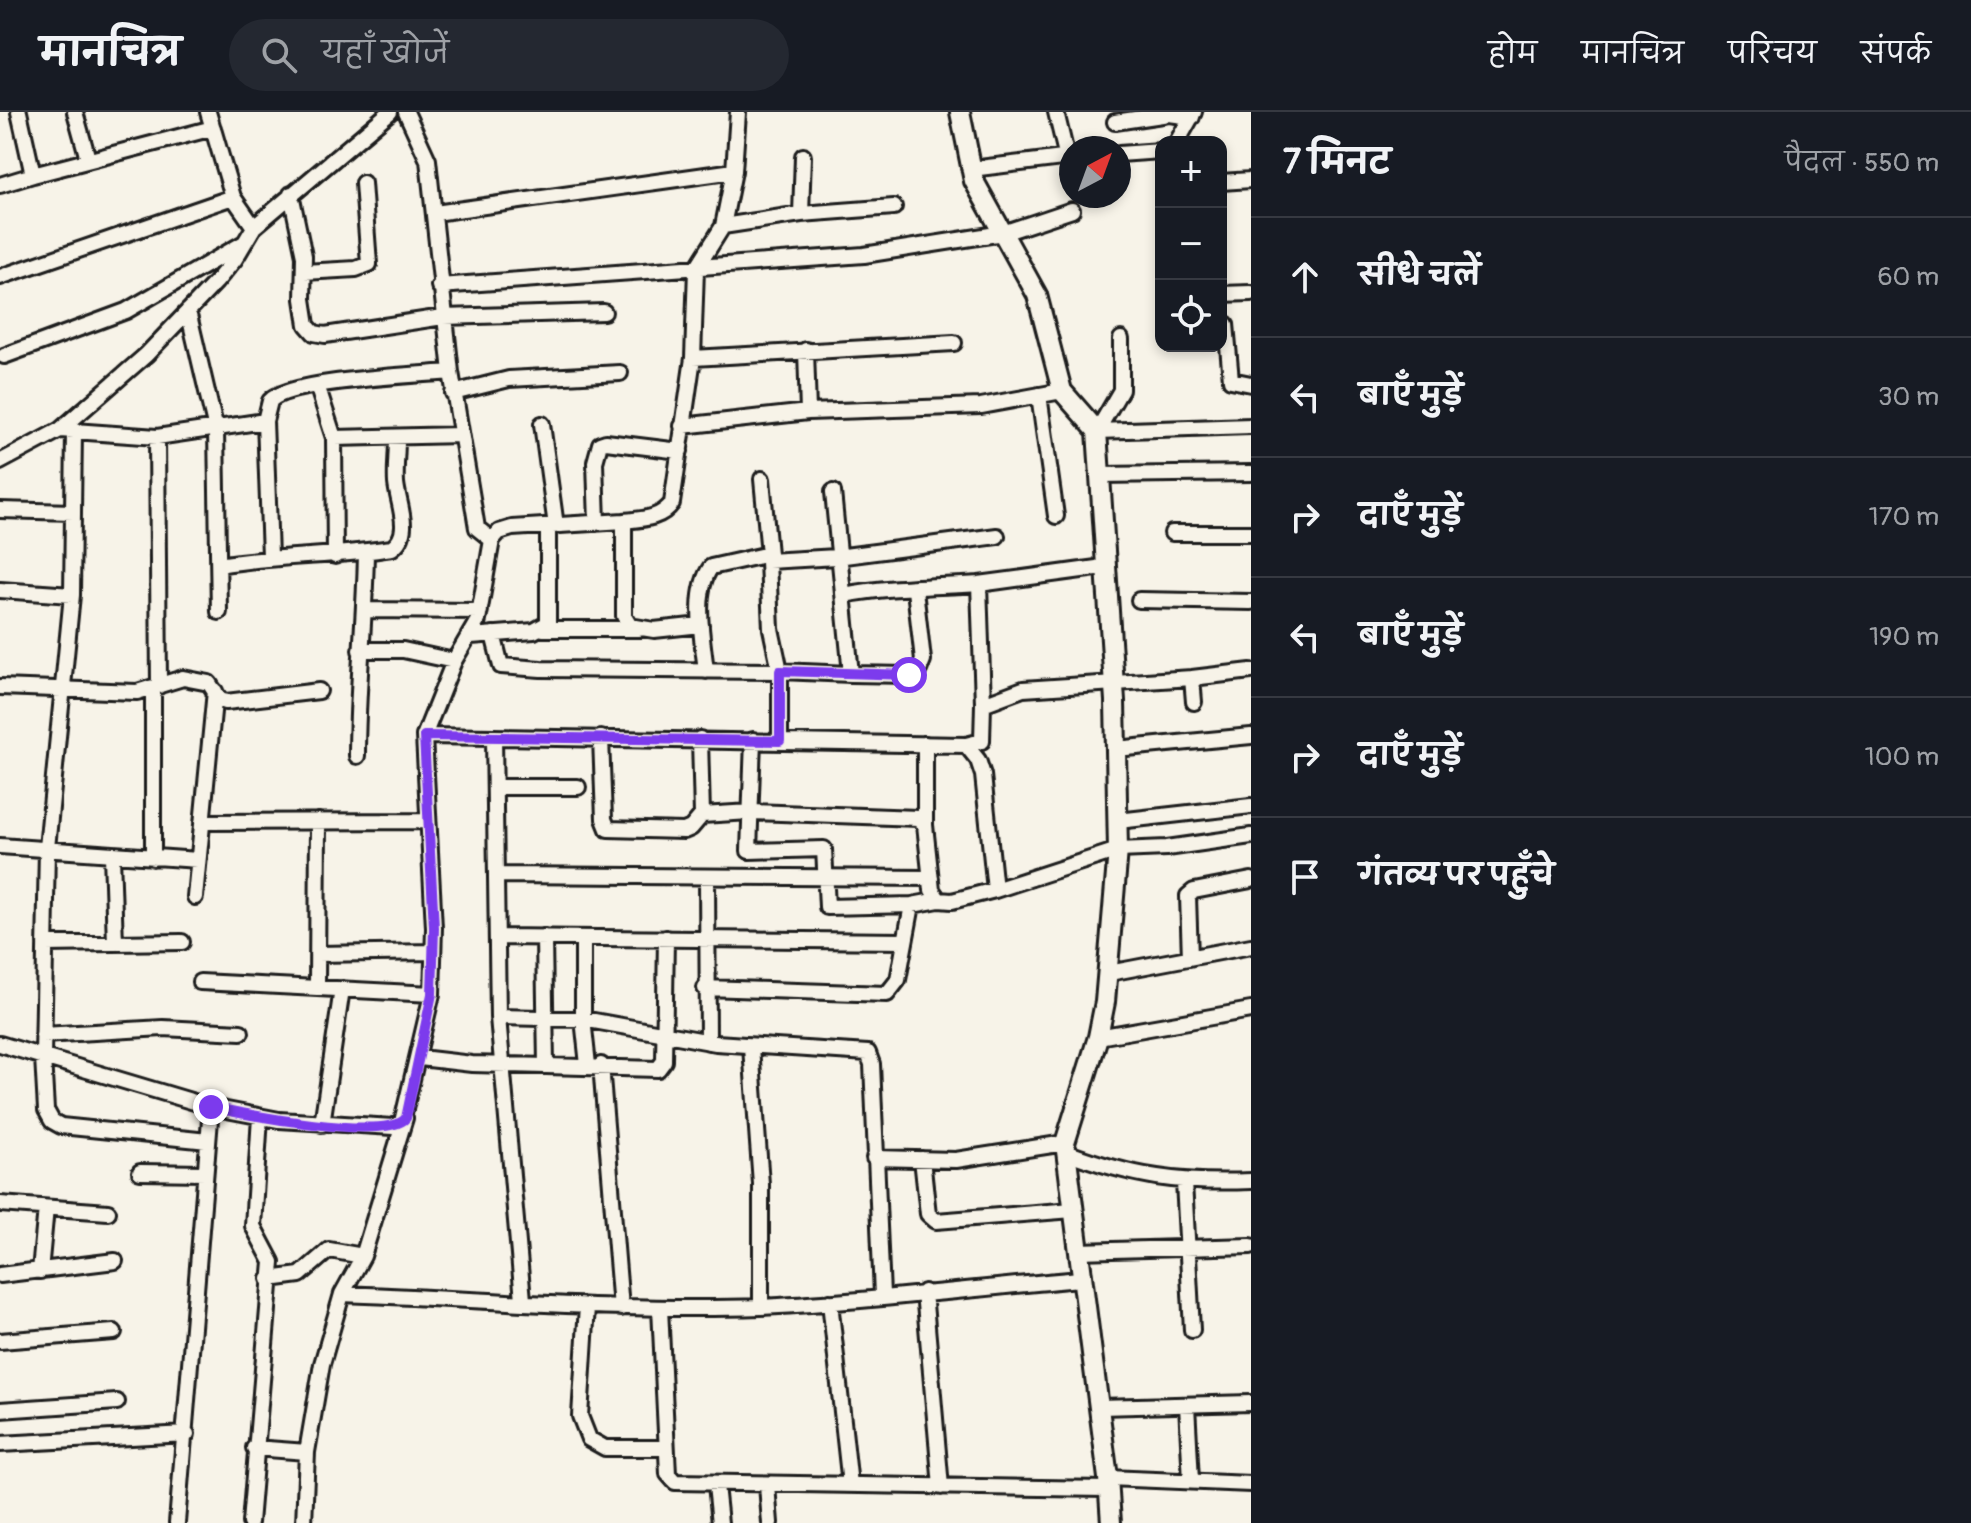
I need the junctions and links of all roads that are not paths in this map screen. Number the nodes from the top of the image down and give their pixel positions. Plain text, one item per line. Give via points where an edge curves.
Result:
1 (19, 112) edge
2 (75, 112) edge
3 (208, 112) edge
4 (390, 112) edge
5 (406, 112) edge
6 (738, 112) edge
7 (960, 112) edge
8 (1056, 112) edge
9 (1193, 114) edge
10 (1115, 122) dead end
11 (213, 128) junction
12 (1063, 136) edge
13 (1180, 136) edge
14 (1155, 151) edge
15 (1131, 153) edge
16 (803, 156) dead end
17 (1059, 158) edge
18 (88, 159) junction
19 (971, 169) junction
20 (734, 171) junction
21 (33, 175) junction
22 (1251, 180) edge
23 (1227, 182) edge
24 (363, 183) dead end
25 (0, 185) edge
26 (291, 194) junction
27 (233, 197) junction
28 (894, 207) dead end
29 (1072, 210) dead end
30 (435, 213) junction
31 (801, 214) junction
32 (723, 226) junction
33 (254, 227) junction
34 (1003, 233) junction
35 (245, 242) junction
36 (696, 269) junction
37 (304, 272) junction
38 (0, 277) edge
39 (439, 286) junction
40 (1251, 293) edge
41 (1227, 294) edge
42 (188, 311) junction
43 (604, 312) dead end
44 (443, 317) junction
45 (1227, 335) edge
46 (1121, 339) dead end
47 (954, 343) dead end
48 (806, 350) junction
49 (4, 356) dead end
50 (693, 358) junction
51 (451, 372) junction
52 (620, 373) dead end
53 (1251, 384) edge
54 (317, 385) junction
55 (1062, 391) junction
56 (453, 393) junction
57 (1039, 395) junction
58 (808, 412) junction
59 (265, 421) junction
60 (542, 424) dead end
61 (682, 426) junction
62 (1251, 426) edge
63 (67, 430) junction
64 (216, 430) junction
65 (1097, 431) junction
66 (461, 435) junction
67 (157, 437) junction
68 (334, 438) junction
69 (397, 439) junction
70 (680, 451) junction
71 (0, 462) edge
72 (1251, 473) edge
73 (1099, 475) junction
74 (762, 479) dead end
75 (833, 492) dead end
76 (0, 510) edge
77 (73, 512) junction
78 (1056, 516) dead end
79 (624, 521) junction
80 (597, 523) junction
81 (552, 527) junction
82 (1172, 533) dead end
83 (1251, 533) edge
84 (997, 536) dead end
85 (492, 540) junction
86 (366, 552) junction
87 (270, 556) junction
88 (335, 556) junction
89 (837, 557) junction
90 (768, 558) junction
91 (219, 565) junction
92 (1104, 567) junction
93 (979, 584) junction
94 (0, 590) edge
95 (915, 590) junction
96 (72, 595) junction
97 (844, 595) junction
98 (1139, 600) dead end
99 (1251, 602) edge
100 (365, 610) junction
101 (480, 611) junction
102 (219, 612) dead end
103 (701, 625) junction
104 (543, 629) junction
105 (639, 629) junction
106 (493, 634) junction
107 (471, 636) junction
108 (360, 650) junction
109 (454, 661) junction
110 (706, 671) junction
111 (780, 671) junction
112 (1251, 671) edge
113 (851, 674) junction
114 (1192, 678) junction
115 (1113, 681) junction
116 (0, 687) edge
117 (156, 687) junction
118 (64, 691) junction
119 (215, 691) junction
120 (319, 691) dead end
121 (1194, 702) dead end
122 (983, 704) junction
123 (424, 736) junction
124 (1251, 736) edge
125 (494, 737) junction
126 (601, 738) junction
127 (700, 739) junction
128 (753, 740) junction
129 (780, 741) junction
130 (925, 744) junction
131 (966, 745) junction
132 (1116, 749) junction
133 (357, 756) dead end
134 (495, 787) junction
135 (578, 787) dead end
136 (1251, 806) edge
137 (750, 812) junction
138 (702, 815) junction
139 (318, 821) junction
140 (427, 821) junction
141 (1118, 821) junction
142 (202, 822) junction
143 (925, 825) junction
144 (1251, 836) edge
145 (0, 846) edge
146 (47, 848) junction
147 (1118, 850) junction
148 (112, 855) junction
149 (153, 858) junction
150 (198, 860) junction
151 (496, 875) junction
152 (707, 878) junction
153 (823, 878) junction
154 (931, 878) junction
155 (1251, 880) edge
156 (995, 890) junction
157 (195, 897) dead end
158 (939, 900) junction
159 (912, 905) junction
160 (497, 937) junction
161 (544, 937) junction
162 (583, 938) junction
163 (666, 938) junction
164 (705, 938) junction
165 (905, 941) junction
166 (182, 942) dead end
167 (115, 943) junction
168 (45, 944) junction
169 (1251, 946) edge
170 (433, 952) junction
171 (317, 954) junction
172 (1190, 958) junction
173 (1109, 973) junction
174 (200, 982) dead end
175 (317, 987) junction
176 (705, 988) junction
177 (342, 989) junction
178 (432, 994) junction
179 (1251, 1010) edge
180 (498, 1017) junction
181 (547, 1018) junction
182 (583, 1019) junction
183 (241, 1032) dead end
184 (43, 1035) junction
185 (665, 1036) junction
186 (1098, 1037) junction
187 (708, 1042) junction
188 (0, 1044) edge
189 (751, 1047) junction
190 (43, 1057) junction
191 (420, 1058) junction
192 (501, 1065) junction
193 (594, 1065) junction
194 (546, 1066) junction
195 (211, 1107) junction
196 (260, 1117) junction
197 (406, 1118) junction
198 (322, 1124) junction
199 (208, 1141) junction
200 (1065, 1147) junction
201 (874, 1158) junction
202 (922, 1159) junction
203 (140, 1172) dead end
204 (205, 1173) junction
205 (1251, 1181) edge
206 (1184, 1182) junction
207 (0, 1204) edge
208 (46, 1208) junction
209 (1073, 1210) junction
210 (108, 1212) dead end
211 (1251, 1246) edge
212 (1187, 1248) junction
213 (1078, 1251) junction
214 (363, 1256) junction
215 (115, 1261) dead end
216 (40, 1271) junction
217 (0, 1275) edge
218 (269, 1279) junction
219 (1081, 1279) junction
220 (924, 1292) junction
221 (342, 1294) junction
222 (882, 1295) junction
223 (523, 1300) junction
224 (830, 1302) junction
225 (587, 1306) junction
226 (761, 1307) junction
227 (621, 1308) junction
228 (660, 1308) junction
229 (1192, 1330) dead end
230 (114, 1332) dead end
231 (0, 1341) edge
232 (117, 1402) dead end
233 (1251, 1403) edge
234 (1187, 1405) junction
235 (1099, 1407) junction
236 (0, 1410) edge
237 (187, 1434) junction
238 (0, 1444) edge
239 (254, 1448) junction
240 (666, 1448) junction
241 (307, 1452) junction
242 (1191, 1481) junction
243 (1108, 1484) junction
244 (1251, 1484) edge
245 (716, 1485) junction
246 (767, 1485) junction
247 (850, 1485) junction
248 (941, 1487) junction
249 (177, 1523) edge
250 (250, 1523) edge
251 (304, 1523) edge
252 (720, 1523) edge
253 (770, 1523) edge
254 (1111, 1523) edge

1 - 21 street
2 - 18 street
3 - 11 street
4 - 26 street
5 - 30 street via 428,160
6 - 20 street
7 - 19 street
8 - 12 street
9 - 10 street
9 - 13 street
11 - 18 street
11 - 27 street
14 - 15 street
16 - 31 street
17 - 19 street
18 - 21 street
19 - 34 street
20 - 30 street
20 - 32 street
21 - 25 street
22 - 23 street
24 - 37 street via 369,264
26 - 33 street
26 - 37 street
27 - 33 street
27 - 38 street
28 - 31 street
29 - 34 street
30 - 39 street
31 - 32 street
32 - 36 street
33 - 35 street
34 - 36 street via 864,255
34 - 55 street via 1037,295
35 - 42 street
35 - 49 street via 126,311
36 - 39 street
36 - 50 street
37 - 44 street via 307,325 314,333
39 - 44 street
40 - 41 street
42 - 63 street
42 - 64 street
43 - 44 street
44 - 51 street
45 - 53 street via 1231,380
46 - 65 street via 1121,390
47 - 48 street
48 - 50 street
48 - 58 street
50 - 61 street
51 - 54 street
51 - 56 street
52 - 56 street via 509,379
54 - 59 street via 274,396
54 - 68 street
55 - 57 street
55 - 65 street
56 - 66 street
57 - 58 street via 981,406
57 - 78 street
58 - 61 street
59 - 64 street
59 - 87 street
60 - 81 street
61 - 70 street
62 - 65 street
63 - 67 street
63 - 71 street
63 - 77 street
64 - 67 street
64 - 91 street
65 - 73 street
66 - 69 street
66 - 85 street via 477,528
67 - 117 street
68 - 69 street
68 - 88 street
69 - 86 street via 403,536 392,548
70 - 79 street via 666,512
70 - 80 street via 600,444 595,462
72 - 73 street
73 - 92 street
74 - 90 street
75 - 89 street
76 - 77 street
77 - 96 street
79 - 80 street
79 - 105 street via 624,616
80 - 81 street
81 - 85 street via 512,528
81 - 104 street via 548,623
82 - 83 street
84 - 89 street
85 - 101 street
86 - 88 street
86 - 100 street
87 - 88 street
87 - 91 street
89 - 90 street
89 - 97 street
90 - 103 street via 711,567 704,575
90 - 111 street via 771,629
91 - 102 street
92 - 93 street
92 - 115 street
93 - 95 street
93 - 122 street
94 - 96 street
95 - 97 street via 885,587
95 - 113 street via 923,660 919,670 909,675
96 - 118 street
97 - 113 street
98 - 99 street
100 - 101 street
100 - 108 street
101 - 107 street
103 - 105 street
103 - 110 street
104 - 105 street
104 - 106 street
106 - 107 street
106 - 110 street via 501,666
107 - 109 street
108 - 109 street via 403,650
108 - 133 street
109 - 123 street
110 - 111 street
111 - 113 street
111 - 129 street
112 - 114 street
114 - 115 street
114 - 121 street
115 - 122 street via 1023,689
115 - 132 street
116 - 118 street
117 - 118 street via 137,692
117 - 119 street via 194,678
117 - 149 street
118 - 146 street
119 - 120 street via 226,702
119 - 142 street
122 - 131 street via 982,741
123 - 125 street
123 - 140 street
124 - 132 street
125 - 126 street
125 - 134 street
126 - 127 street
126 - 138 street via 608,829 684,831
127 - 128 street
127 - 138 street
128 - 129 street
128 - 137 street
129 - 130 street
130 - 131 street
130 - 143 street
131 - 156 street via 983,775
132 - 141 street
134 - 135 street
134 - 151 street
136 - 141 street
137 - 138 street
137 - 143 street via 906,817
137 - 153 street via 749,851 824,849
139 - 140 street
139 - 142 street
139 - 171 street
140 - 170 street
141 - 147 street
142 - 150 street
143 - 154 street
144 - 147 street
145 - 146 street
146 - 148 street
146 - 168 street
147 - 156 street
147 - 173 street
148 - 149 street
148 - 167 street
149 - 150 street
150 - 157 street
151 - 152 street
151 - 160 street
152 - 153 street
152 - 164 street
153 - 154 street
153 - 159 street via 827,907
154 - 158 street
155 - 172 street via 1188,896
156 - 158 street
158 - 159 street
159 - 165 street
160 - 161 street
160 - 180 street
161 - 162 street
161 - 181 street
162 - 163 street
162 - 182 street
163 - 164 street
163 - 185 street
164 - 165 street
164 - 176 street
165 - 176 street via 898,980 887,994
166 - 167 street
167 - 168 street
168 - 184 street
169 - 172 street
170 - 171 street
170 - 178 street
171 - 175 street
172 - 173 street
173 - 186 street
174 - 175 street
175 - 177 street
176 - 187 street
177 - 178 street
177 - 198 street
178 - 191 street
179 - 186 street
180 - 181 street
180 - 192 street
181 - 182 street
181 - 194 street
182 - 185 street
182 - 193 street
183 - 184 street via 163,1028
184 - 190 street
185 - 187 street
185 - 193 street via 664,1061 658,1069
186 - 200 street
187 - 189 street
188 - 190 street
189 - 201 street via 868,1053
189 - 226 street via 761,1184
190 - 195 street
190 - 199 street via 46,1110 56,1124
191 - 192 street
191 - 197 street
192 - 194 street
192 - 223 street
193 - 194 street
193 - 227 street
195 - 196 street
195 - 199 street
196 - 198 street
196 - 218 street via 253,1226 271,1256
197 - 198 street via 393,1127
197 - 214 street
199 - 204 street
200 - 202 street
200 - 206 street via 1108,1168
200 - 209 street
201 - 202 street
201 - 222 street
202 - 209 street via 928,1214 936,1221
203 - 204 street
204 - 237 street
205 - 206 street
206 - 212 street
207 - 208 street
208 - 210 street
208 - 216 street
209 - 213 street
211 - 212 street
212 - 213 street
212 - 229 street
213 - 219 street
214 - 218 street via 329,1250 300,1275
214 - 221 street
215 - 216 street
216 - 217 street
218 - 239 street
219 - 220 street
219 - 235 street
220 - 222 street
220 - 248 street
221 - 223 street
221 - 241 street via 322,1364
222 - 224 street
223 - 225 street
224 - 226 street
224 - 247 street
225 - 227 street
225 - 240 street via 580,1416 589,1439 605,1448
226 - 228 street
227 - 228 street
228 - 240 street
230 - 231 street
232 - 236 street
233 - 234 street
234 - 235 street
234 - 242 street
235 - 243 street
237 - 238 street
237 - 249 street
239 - 241 street
239 - 250 street
240 - 245 street via 671,1480
241 - 251 street
242 - 243 street
242 - 244 street
243 - 248 street
243 - 254 street
245 - 246 street
245 - 252 street
246 - 247 street
246 - 253 street
247 - 248 street

